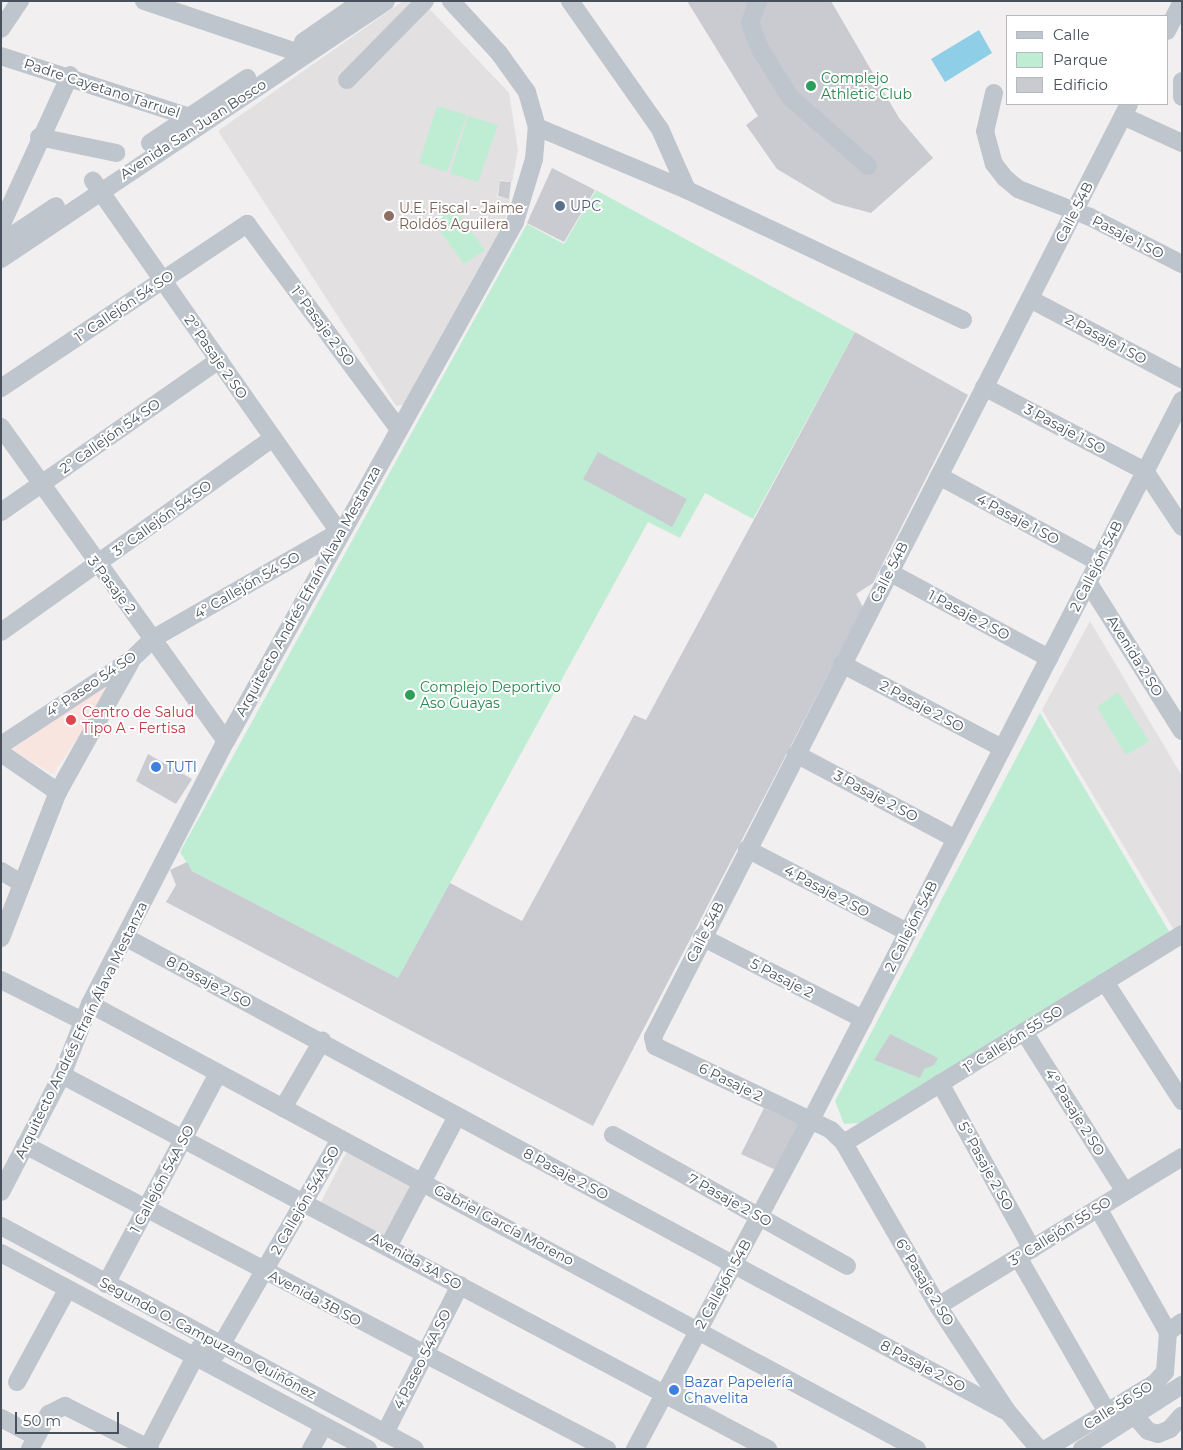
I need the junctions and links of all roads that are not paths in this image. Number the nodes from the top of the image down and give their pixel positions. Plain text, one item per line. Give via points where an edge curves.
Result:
1 (20, 1) edge
2 (144, 1) edge
3 (425, 1) edge
4 (451, 1) edge
5 (570, 1) edge
6 (758, 1) edge
7 (1182, 2) edge
8 (374, 3) edge
9 (1, 29) edge
10 (1168, 29) edge
11 (299, 52) junction
12 (1, 56) edge
13 (70, 75) junction
14 (346, 80) dead end
15 (994, 93) dead end
16 (1126, 110) edge
17 (195, 119) junction
18 (537, 127) junction
19 (39, 137) junction
20 (1182, 143) edge
21 (116, 153) dead end
22 (868, 166) dead end
23 (96, 186) junction
24 (687, 190) junction
25 (1074, 211) junction
26 (247, 224) joint
27 (1, 226) edge
28 (1, 243) edge
29 (1, 259) edge
30 (1182, 264) edge
31 (163, 281) junction
32 (1030, 298) junction
33 (963, 320) dead end
34 (219, 360) junction
35 (1182, 379) edge
36 (984, 387) junction
37 (1, 388) edge
38 (1182, 400) edge
39 (1, 427) edge
40 (398, 428) junction
41 (273, 438) junction
42 (1145, 471) junction
43 (938, 476) junction
44 (42, 485) junction
45 (1, 512) edge
46 (1182, 527) edge
47 (339, 532) junction
48 (1098, 562) junction
49 (97, 566) junction
50 (890, 572) junction
51 (1088, 582) junction
52 (1, 632) edge
53 (154, 638) junction
54 (1049, 658) junction
55 (132, 659) junction
56 (842, 664) junction
57 (1175, 705) edge
58 (1182, 731) edge
59 (226, 741) junction
60 (1, 745) edge
61 (1002, 748) junction
62 (1, 753) edge
63 (796, 754) junction
64 (58, 792) junction
65 (956, 838) junction
66 (747, 849) junction
67 (1, 871) edge
68 (20, 883) junction
69 (908, 932) junction
70 (1182, 934) edge
71 (124, 937) junction
72 (702, 937) junction
73 (1, 938) edge
74 (1, 980) edge
75 (1105, 982) junction
76 (90, 1004) junction
77 (863, 1020) junction
78 (82, 1021) junction
79 (1024, 1032) junction
80 (322, 1041) junction
81 (653, 1042) joint
82 (218, 1073) junction
83 (62, 1075) junction
84 (940, 1083) junction
85 (1182, 1101) edge
86 (283, 1108) junction
87 (457, 1116) junction
88 (811, 1120) junction
89 (612, 1135) dead end
90 (186, 1136) junction
91 (340, 1139) junction
92 (844, 1143) junction
93 (25, 1145) junction
94 (1181, 1160) edge
95 (425, 1183) junction
96 (1, 1192) edge
97 (1125, 1192) junction
98 (302, 1201) junction
99 (1098, 1208) junction
100 (145, 1210) junction
101 (759, 1217) junction
102 (1, 1226) edge
103 (389, 1245) junction
104 (1, 1253) edge
105 (1025, 1253) junction
106 (734, 1264) junction
107 (847, 1266) dead end
108 (264, 1271) junction
109 (106, 1284) junction
110 (460, 1285) junction
111 (67, 1290) junction
112 (938, 1306) junction
113 (1175, 1327) edge
114 (698, 1328) junction
115 (206, 1336) junction
116 (221, 1345) junction
117 (424, 1357) junction
118 (202, 1361) junction
119 (17, 1382) dead end
120 (1180, 1390) edge
121 (664, 1393) junction
122 (1007, 1411) junction
123 (1107, 1412) junction
124 (1182, 1415) edge
125 (1135, 1416) junction
126 (1, 1418) edge
127 (324, 1426) junction
128 (385, 1433) junction
129 (33, 1443) edge
130 (148, 1448) edge
131 (311, 1449) edge
132 (368, 1449) edge
133 (414, 1449) edge
134 (607, 1449) edge
135 (635, 1449) edge
136 (768, 1449) edge
137 (917, 1449) edge
138 (1039, 1449) edge
139 (1046, 1449) edge
140 (1082, 1449) edge

1 - 9 street
2 - 11 street
3 - 14 street
4 - 18 street, Arquitecto Andrés Efraín Álava Mestanza via 499,53 526,92
5 - 24 street via 660,129
6 - 22 street via 750,23 760,49 790,97
7 - 10 street
8 - 11 street, Avenida San Juan Bosco
11 - 17 street, Avenida San Juan Bosco
12 - 13 street, Padre Cayetano Tarruel
13 - 17 street, Padre Cayetano Tarruel
13 - 19 street
15 - 25 street, Pasaje 1 SO via 985,131 994,164 1018,189
16 - 20 street
16 - 25 street, Calle 54B
17 - 23 street, Avenida San Juan Bosco
18 - 24 street
18 - 40 street, Arquitecto Andrés Efraín Álava Mestanza via 534,159 515,222
19 - 21 street
19 - 27 street
23 - 28 street, Avenida San Juan Bosco
23 - 29 street, Avenida San Juan Bosco
23 - 31 street, 2º Pasaje 2 SO
24 - 33 street
25 - 30 street, Pasaje 1 SO
25 - 32 street, Calle 54B
26 - 31 street, 1º Callejón 54 SO
26 - 40 street, 1º Pasaje 2 SO
31 - 34 street, 2º Pasaje 2 SO
31 - 37 street, 1º Callejón 54 SO
32 - 35 street, 2 Pasaje 1 SO
32 - 36 street, Calle 54B
34 - 41 street, 2º Pasaje 2 SO
34 - 44 street, 2º Callejón 54 SO
36 - 42 street, 3 Pasaje 1 SO
36 - 43 street, Calle 54B
38 - 42 street, 2 Callejón 54B
39 - 44 street, 3 Pasaje 2
40 - 47 street, Arquitecto Andrés Efraín Álava Mestanza
41 - 47 street, 2º Pasaje 2 SO
41 - 49 street, 3º Callejón 54 SO
42 - 46 street
42 - 48 street, 2 Callejón 54B
43 - 48 street, 4 Pasaje 1 SO
43 - 50 street, Calle 54B
44 - 45 street, 2º Callejón 54 SO
44 - 49 street, 3 Pasaje 2
47 - 53 street, 4º Callejón 54 SO
47 - 59 street, Arquitecto Andrés Efraín Álava Mestanza
48 - 51 street, 2 Callejón 54B
49 - 52 street, 3º Callejón 54 SO
49 - 53 street, 3 Pasaje 2
50 - 54 street, 1 Pasaje 2 SO
50 - 56 street, Calle 54B
51 - 54 street, 2 Callejón 54B
51 - 57 street, Avenida 2 SO
53 - 55 street, 4º Paseo 54 SO
53 - 59 street, 3 Pasaje 2
54 - 61 street, 2 Callejón 54B
55 - 60 street, 4º Paseo 54 SO
55 - 64 street
56 - 61 street, 2 Pasaje 2 SO
56 - 63 street, Calle 54B
57 - 58 street, Avenida 2 SO
59 - 71 street, Arquitecto Andrés Efraín Álava Mestanza
61 - 65 street, 2 Callejón 54B
62 - 64 street
63 - 65 street, 3 Pasaje 2 SO
63 - 66 street, Calle 54B
64 - 68 street
65 - 69 street, 2 Callejón 54B
66 - 69 street, 4 Pasaje 2 SO
66 - 72 street, Calle 54B
67 - 68 street
68 - 73 street
69 - 77 street, 2 Callejón 54B
70 - 75 street, 1º Callejón 55 SO
71 - 76 street, Arquitecto Andrés Efraín Álava Mestanza
71 - 80 street, 8 Pasaje 2 SO
72 - 77 street, 5 Pasaje 2
72 - 81 street, Calle 54B
74 - 78 street
75 - 79 street, 1º Callejón 55 SO
75 - 85 street
76 - 78 street, Arquitecto Andrés Efraín Álava Mestanza
76 - 82 street, Gabriel García Moreno
77 - 88 street, 2 Callejón 54B
78 - 83 street, Arquitecto Andrés Efraín Álava Mestanza
79 - 84 street, 1º Callejón 55 SO
79 - 97 street, 4º Pasaje 2 SO
80 - 86 street
80 - 87 street, 8 Pasaje 2 SO
81 - 88 street, 6 Pasaje 2
82 - 86 street, Gabriel García Moreno
82 - 90 street, 1 Callejón 54A SO
83 - 90 street, Avenida 3A SO
83 - 93 street, Arquitecto Andrés Efraín Álava Mestanza
84 - 92 street, 1º Callejón 55 SO
84 - 105 street, 5º Pasaje 2 SO
86 - 91 street, Gabriel García Moreno
87 - 95 street
87 - 106 street, 8 Pasaje 2 SO
88 - 92 street, 6º Pasaje 2 SO via 831,1130
88 - 101 street, 2 Callejón 54B
89 - 101 street, 7 Pasaje 2 SO
90 - 98 street, Avenida 3A SO
90 - 100 street, 1 Callejón 54A SO
91 - 95 street, Gabriel García Moreno
91 - 98 street, 2 Callejón 54A SO
92 - 112 street, 6º Pasaje 2 SO
93 - 96 street, Arquitecto Andrés Efraín Álava Mestanza
93 - 100 street, Avenida 3B SO
94 - 97 street, 3º Callejón 55 SO
95 - 103 street
95 - 114 street, Gabriel García Moreno
97 - 99 street, 3º Callejón 55 SO
98 - 103 street, Avenida 3A SO
98 - 108 street, 2 Callejón 54A SO
99 - 105 street, 3º Callejón 55 SO
99 - 113 street
100 - 108 street, Avenida 3B SO
100 - 109 street, 1 Callejón 54A SO
101 - 106 street, 2 Callejón 54B
101 - 107 street, 7 Pasaje 2 SO
102 - 109 street, Segundo O. Campuzano Quiñónez
103 - 110 street, Avenida 3A SO
104 - 111 street, Segundo O. Campuzano Quiñónez
105 - 112 street, 3º Callejón 55 SO
105 - 123 street, 5º Pasaje 2 SO
106 - 114 street, 2 Callejón 54B
106 - 122 street, 8 Pasaje 2 SO
108 - 116 street, 2 Callejón 54A SO
108 - 117 street, Avenida 3B SO
109 - 115 street, Segundo O. Campuzano Quiñónez
110 - 117 street, 4 Paseo 54A SO
110 - 121 street, Avenida 3A SO
111 - 118 street, Segundo O. Campuzano Quiñónez
111 - 119 street
112 - 122 street, 6º Pasaje 2 SO
113 - 123 street, Calle 56 SO via 1164,1372
114 - 121 street, 2 Callejón 54B
114 - 137 street, Gabriel García Moreno
115 - 116 street, Segundo O. Campuzano Quiñónez
115 - 118 street
116 - 118 street, 2 Callejón 54A SO
116 - 128 street, Segundo O. Campuzano Quiñónez
117 - 128 street, 4 Paseo 54A SO
117 - 134 street, Avenida 3B SO
118 - 127 street, Segundo O. Campuzano Quiñónez
118 - 130 street
120 - 125 street
121 - 135 street, 2 Callejón 54B
121 - 136 street, Avenida 3A SO
122 - 138 street, 6º Pasaje 2 SO
123 - 139 street, Calle 56 SO
124 - 125 street via 1170,1429 1158,1434 1148,1431
125 - 140 street
126 - 129 street
127 - 131 street
127 - 132 street, Segundo O. Campuzano Quiñónez
128 - 133 street, Segundo O. Campuzano Quiñónez
129 - 130 street via 49,1414 65,1406

